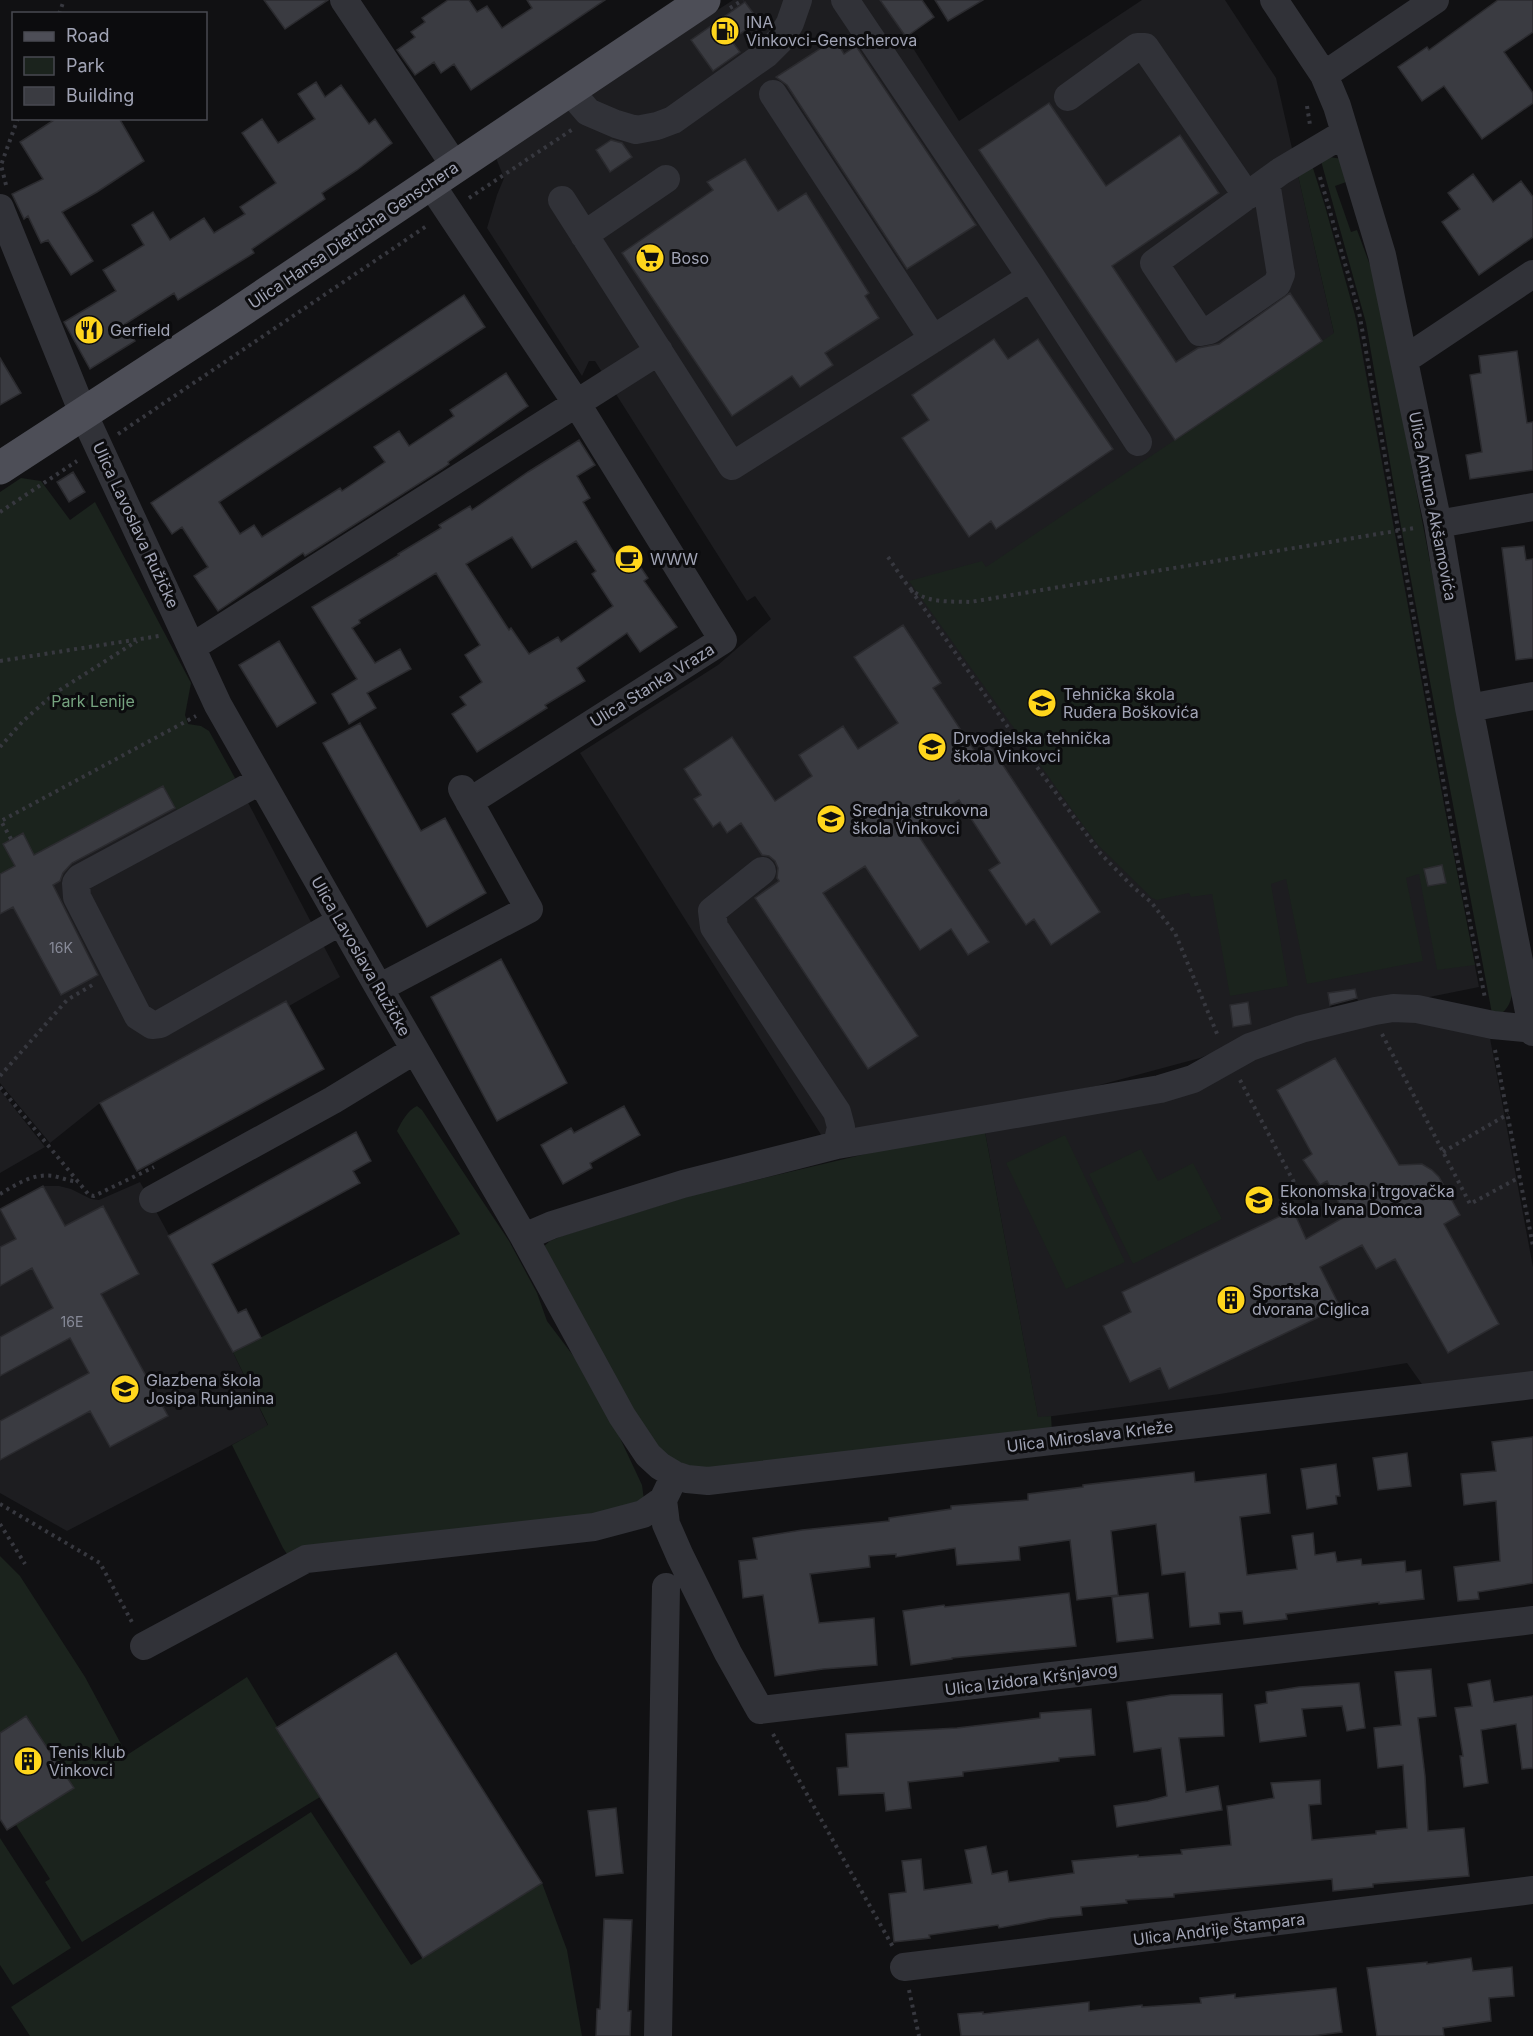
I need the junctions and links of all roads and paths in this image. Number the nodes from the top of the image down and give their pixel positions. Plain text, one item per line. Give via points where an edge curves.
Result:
1 (344, 0) edge
2 (743, 0) edge
3 (798, 0) edge
4 (845, 0) edge
5 (1274, 0) edge
6 (1435, 0) edge
7 (716, 4) edge
8 (1324, 75) junction
9 (773, 94) dead end
10 (1068, 97) dead end
11 (1306, 100) dead end
12 (579, 101) junction
13 (1345, 133) junction
14 (1312, 153) junction
15 (442, 175) junction
16 (666, 179) dead end
17 (1256, 189) junction
18 (562, 200) dead end
19 (0, 208) edge
20 (448, 211) junction
21 (584, 234) junction
22 (1533, 274) edge
23 (1031, 277) junction
24 (933, 339) junction
25 (658, 351) junction
26 (1404, 360) junction
27 (577, 404) junction
28 (83, 414) junction
29 (1138, 442) dead end
30 (100, 447) junction
31 (0, 468) edge
32 (1533, 507) edge
33 (0, 512) edge
34 (1438, 524) junction
35 (1397, 530) junction
36 (888, 557) dead end
37 (911, 590) junction
38 (140, 639) junction
39 (189, 639) junction
40 (0, 661) edge
41 (1533, 696) edge
42 (218, 705) junction
43 (1469, 708) junction
44 (0, 747) edge
45 (260, 781) junction
46 (11, 839) dead end
47 (762, 871) dead end
48 (341, 921) junction
49 (116, 973) junction
50 (378, 988) junction
51 (1370, 1012) junction
52 (1490, 1025) junction
53 (1533, 1030) edge
54 (415, 1050) junction
55 (1228, 1059) junction
56 (0, 1076) edge
57 (0, 1087) edge
58 (1508, 1114) junction
59 (837, 1145) junction
60 (1443, 1152) junction
61 (1520, 1177) junction
62 (79, 1182) junction
63 (1296, 1186) dead end
64 (164, 1192) joint
65 (0, 1194) edge
66 (524, 1237) junction
67 (1533, 1246) edge
68 (1533, 1385) edge
69 (675, 1475) junction
70 (663, 1500) junction
71 (0, 1504) edge
72 (0, 1524) edge
73 (25, 1564) dead end
74 (666, 1587) dead end
75 (1533, 1620) edge
76 (144, 1646) joint
77 (760, 1710) junction
78 (1533, 1890) edge
79 (904, 1967) junction
80 (658, 2036) edge
81 (919, 2036) edge

1 - 15 street, Ulica Stanka Vraza
2 - 7 path
3 - 12 street via 780,40 766,54 673,120 636,130 616,124
4 - 23 street
5 - 8 street, Ulica Antuna Akšamovića
6 - 8 street
7 - 12 main road, Ulica Hansa Dietricha Genschera
8 - 13 street, Ulica Antuna Akšamovića
9 - 24 street
10 - 17 street via 1137,47 1146,47
11 - 14 path
12 - 15 main road, Ulica Hansa Dietricha Genschera
12 - 20 path via 571,131
13 - 14 street
13 - 26 street, Ulica Antuna Akšamovića via 1382,255
14 - 17 street
14 - 35 path via 1359,312
15 - 20 street, Ulica Stanka Vraza
15 - 28 main road, Ulica Hansa Dietricha Genschera
16 - 21 street
17 - 17 street via 1154,264 1200,332 1210,330 1277,284 1281,274
18 - 21 street
19 - 28 street, Ulica Lavoslava Ružičke
20 - 27 street, Ulica Stanka Vraza
20 - 30 path
21 - 25 street
22 - 26 street
23 - 24 street
23 - 29 street
24 - 25 street via 732,466
25 - 27 street
26 - 34 street, Ulica Antuna Akšamovića
27 - 39 street
27 - 50 street, Ulica Stanka Vraza via 723,640 465,796 529,909
28 - 30 street, Ulica Lavoslava Ružičke
28 - 31 main road, Ulica Hansa Dietricha Genschera
30 - 33 path
30 - 39 street, Ulica Lavoslava Ružičke
32 - 34 street
34 - 35 path
34 - 43 street, Ulica Antuna Akšamovića
35 - 37 path via 970,602 929,599
35 - 52 path
36 - 37 path
37 - 55 path via 1088,837 1151,902 1175,933
38 - 39 path
38 - 40 path
38 - 44 path via 55,693
39 - 42 street, Ulica Lavoslava Ružičke
41 - 43 street
42 - 45 street, Ulica Lavoslava Ružičke
42 - 46 path via 2,821
43 - 53 street, Ulica Antuna Akšamovića
45 - 48 street, Ulica Lavoslava Ružičke
45 - 49 street via 80,878 76,884 78,897
47 - 59 street via 712,911 714,927 837,1112 841,1127
48 - 49 street via 160,1024 152,1025 138,1016
48 - 50 street, Ulica Lavoslava Ružičke
49 - 56 path via 67,1000
50 - 54 street, Ulica Lavoslava Ružičke
51 - 52 street via 1417,1009
51 - 55 street via 1301,1029
51 - 60 path
52 - 53 street
52 - 58 path
54 - 64 street via 333,1100
54 - 66 street, Ulica Lavoslava Ružičke
55 - 59 street via 1193,1079 1160,1089
55 - 63 path
57 - 62 path
58 - 60 path
58 - 61 path
59 - 66 street via 682,1184 552,1224
60 - 61 path via 1470,1204
61 - 67 path
62 - 64 path via 94,1196 165,1161
62 - 65 path via 41,1176 26,1179
66 - 69 street, Ulica Lavoslava Ružičke via 622,1416 648,1455
68 - 69 street, Ulica Miroslava Krleže via 708,1481
69 - 70 street
70 - 76 street via 643,1514 594,1527 306,1559
70 - 77 street via 666,1524 680,1556
71 - 76 path via 100,1563
72 - 73 path
74 - 80 street
75 - 77 street, Ulica Izidora Kršnjavog
77 - 79 path
78 - 79 street, Ulica Andrije Štampara
79 - 81 path

